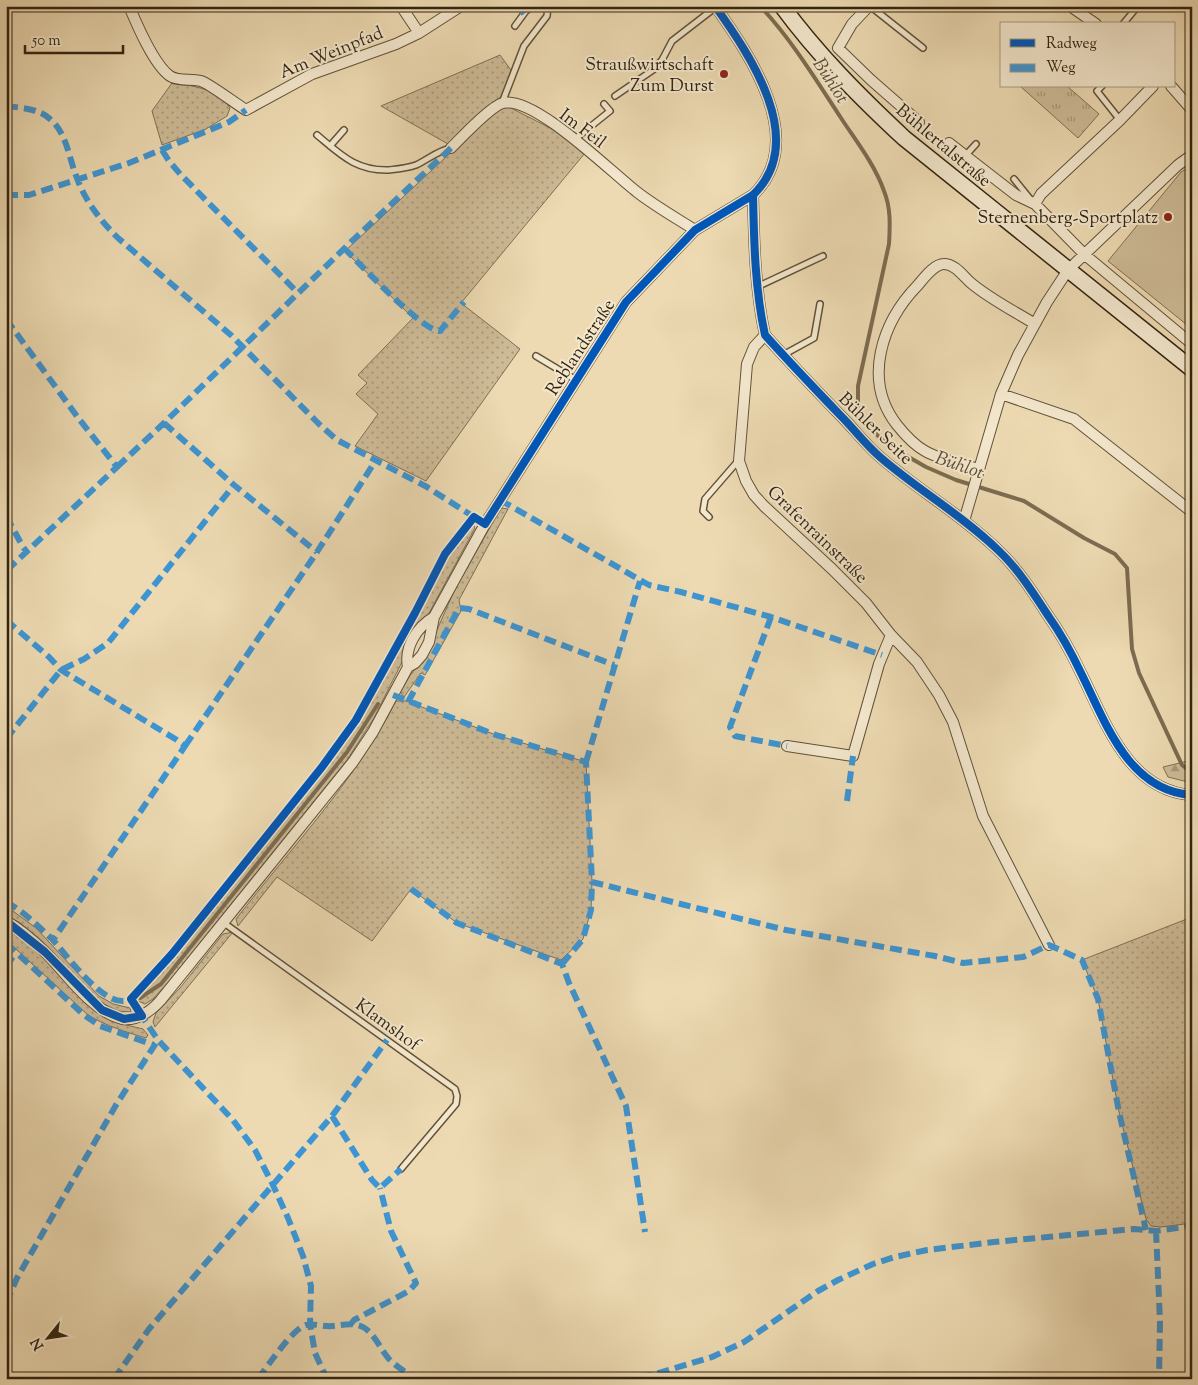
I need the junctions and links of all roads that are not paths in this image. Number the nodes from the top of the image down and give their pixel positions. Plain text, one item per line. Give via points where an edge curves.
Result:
1 (129, 6) edge
2 (401, 6) edge
3 (461, 6) edge
4 (532, 6) edge
5 (548, 6) edge
6 (782, 6) edge
7 (870, 6) edge
8 (1070, 6) edge
9 (1138, 6) edge
10 (715, 7) edge
11 (1093, 22) edge
12 (1125, 22) edge
13 (515, 26) dead end
14 (419, 33) junction
15 (923, 48) dead end
16 (1100, 88) edge
17 (1150, 88) edge
18 (1173, 88) edge
19 (615, 96) dead end
20 (502, 103) junction
21 (604, 104) dead end
22 (1192, 110) edge
23 (1120, 120) junction
24 (919, 122) dead end
25 (344, 130) dead end
26 (317, 135) dead end
27 (575, 139) junction
28 (948, 143) dead end
29 (976, 144) dead end
30 (330, 146) junction
31 (451, 148) joint
32 (1192, 155) edge
33 (965, 157) junction
34 (1014, 179) dead end
35 (753, 195) junction
36 (1035, 204) junction
37 (695, 230) junction
38 (1085, 255) junction
39 (823, 256) dead end
40 (1068, 270) junction
41 (758, 286) junction
42 (820, 304) dead end
43 (1035, 324) junction
44 (765, 336) junction
45 (1192, 344) edge
46 (536, 356) dead end
47 (783, 356) junction
48 (1192, 370) edge
49 (576, 380) junction
50 (1001, 394) junction
51 (739, 461) junction
52 (978, 473) junction
53 (1192, 512) edge
54 (709, 517) dead end
55 (964, 521) junction
56 (434, 617) junction
57 (891, 634) junction
58 (408, 667) junction
59 (787, 746) dead end
60 (1192, 795) edge
61 (6, 921) edge
62 (224, 923) junction
63 (1049, 945) dead end
64 (402, 1170) dead end

1 - 14 street, Am Weinpfad via 156,59 171,77 201,80 246,110 312,74
2 - 14 street
3 - 14 street, Am Weinpfad
4 - 13 lane
5 - 20 lane via 547,16 524,46
6 - 40 main road, Bühlertalstraße via 831,66 904,138
7 - 15 lane
7 - 24 street via 852,24 838,48
8 - 11 street
9 - 12 lane
10 - 19 lane via 672,41 653,70
10 - 35 street via 757,72 774,118 774,160 769,175
16 - 23 lane via 1097,91
17 - 23 street
18 - 22 street
20 - 27 street, Im Feil via 519,104
20 - 31 street
21 - 27 lane via 610,111
23 - 36 street via 1041,194
25 - 30 lane
26 - 30 lane
27 - 37 street, Im Feil via 638,194
28 - 33 street
29 - 33 lane
30 - 31 lane via 360,166 382,170 412,166
32 - 38 street
33 - 36 street via 1016,195
34 - 36 lane
35 - 37 street, Reblandstraße
35 - 41 street via 754,259
36 - 38 street
37 - 49 street, Reblandstraße via 626,302
38 - 40 street
38 - 45 street
39 - 41 lane
40 - 43 street
40 - 48 main road, Bühlertalstraße
41 - 44 street
42 - 47 lane via 814,338
43 - 50 street
43 - 52 street via 979,290 951,265 942,264 910,292 889,326 878,369 879,386 892,419 905,436 924,450
44 - 47 street, Bühler Seite
44 - 51 street, Grafenrainstraße via 754,347 747,364
46 - 49 lane
47 - 55 street, Bühler Seite via 880,457
49 - 56 street, Reblandstraße via 485,524
50 - 52 street
50 - 53 street via 1074,419
51 - 54 lane via 706,499 703,512
51 - 57 street, Grafenrainstraße via 754,495 866,603
52 - 55 street
55 - 60 street, Bühler Seite via 1017,570 1077,664 1116,744 1131,763 1155,784 1179,794
56 - 58 street, Reblandstraße via 429,642 418,659
56 - 58 street, Reblandstraße via 422,626 411,642 406,660
57 - 59 street via 879,664 853,756
57 - 63 street, Grafenrainstraße via 917,662 953,722 983,816
58 - 62 street, Reblandstraße via 354,762
61 - 62 street, Reblandstraße via 45,952 102,1010 124,1019 142,1016 152,1010
62 - 64 lane, Klamshof via 455,1089 456,1104

